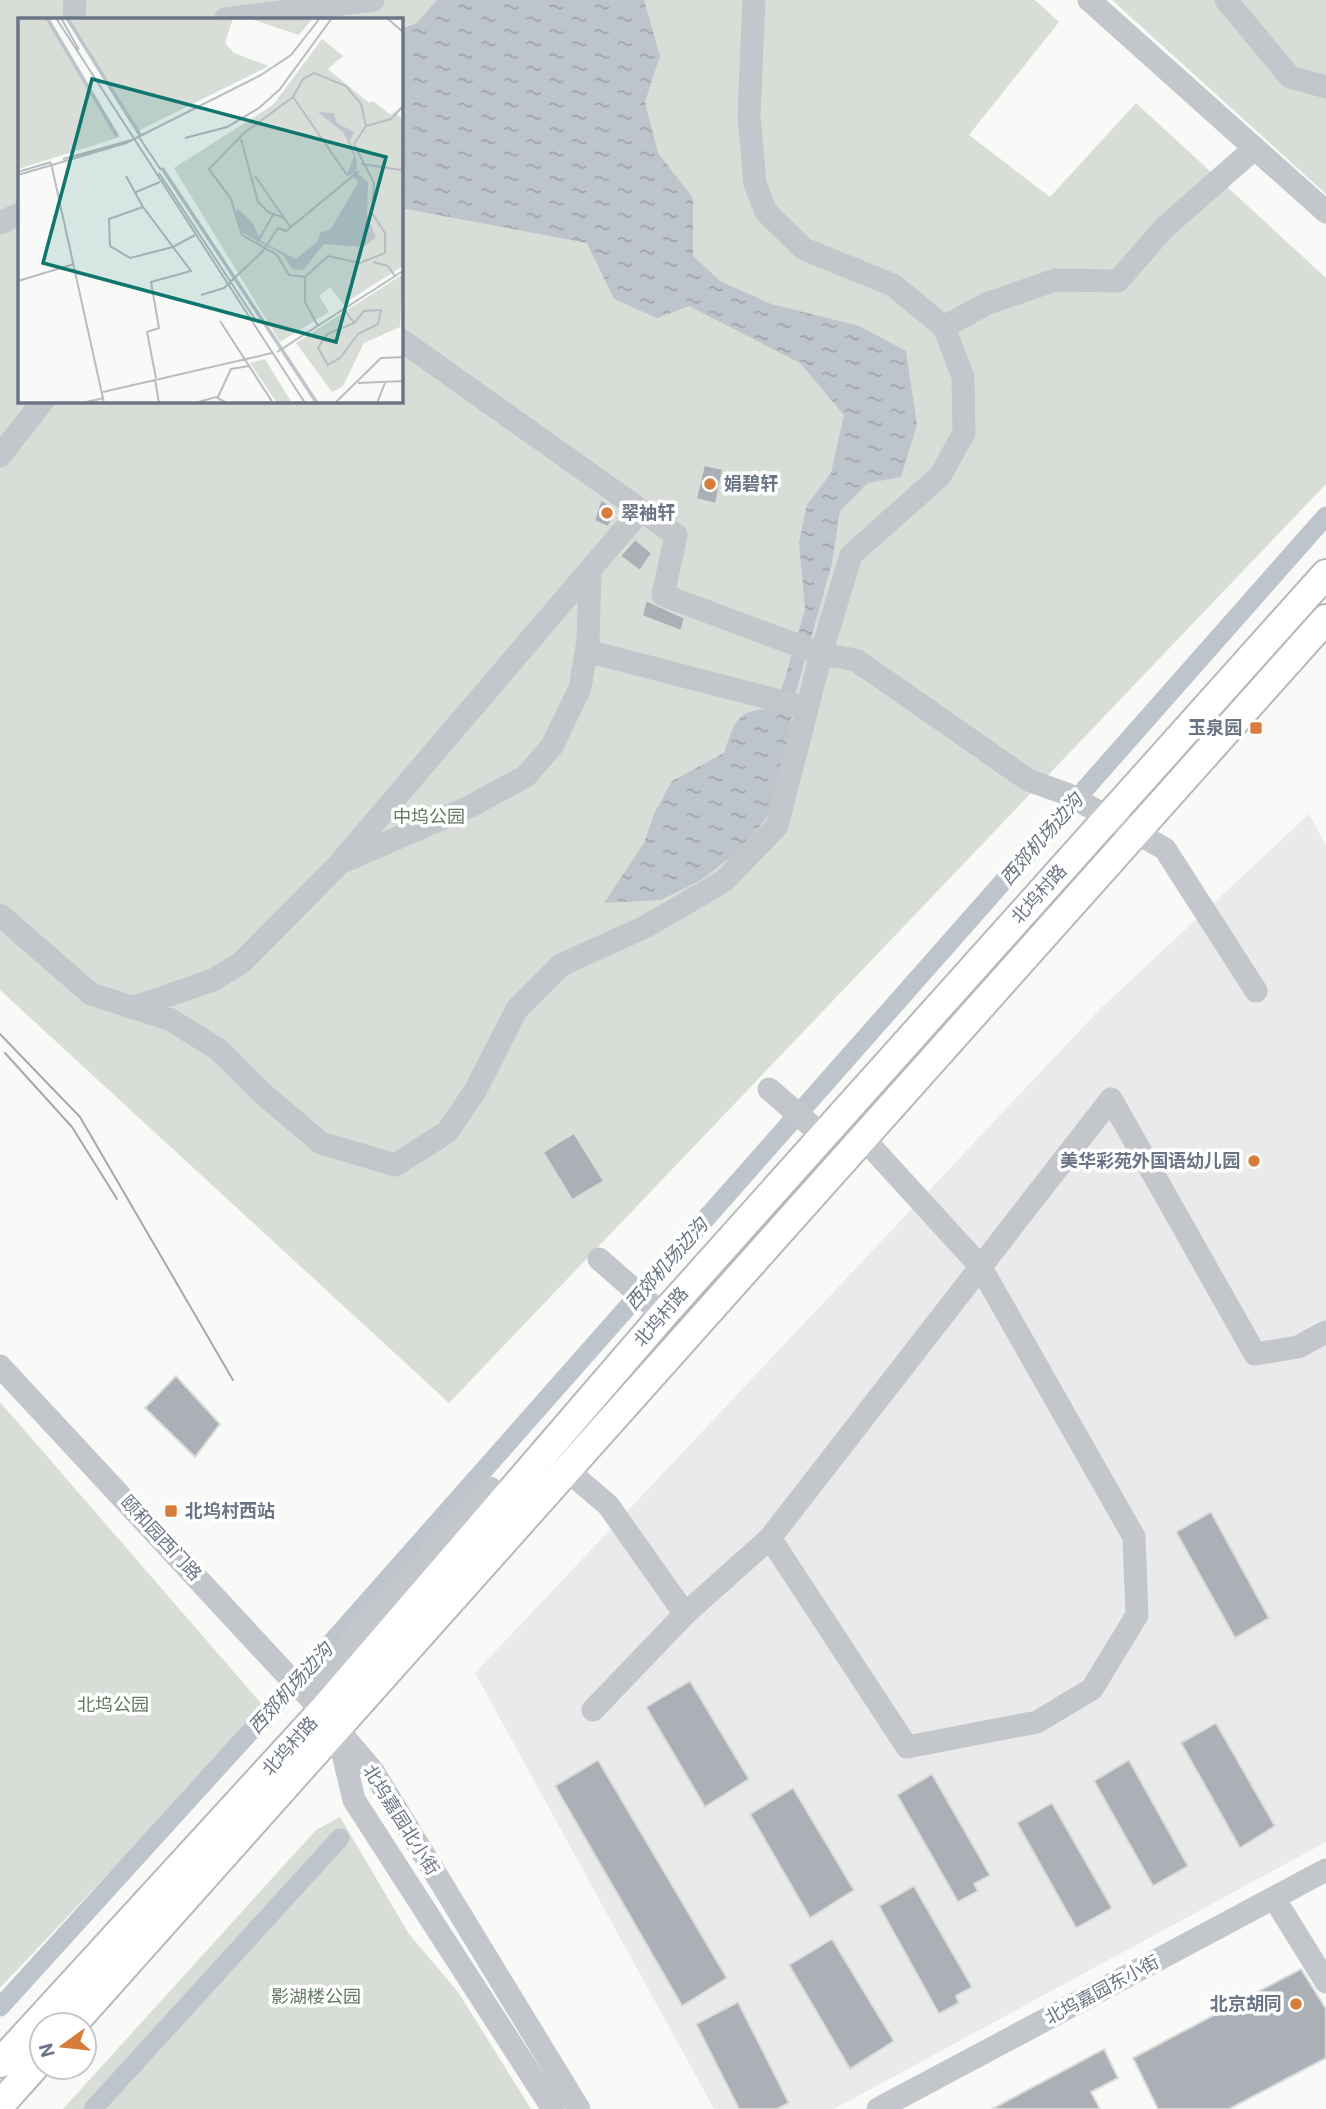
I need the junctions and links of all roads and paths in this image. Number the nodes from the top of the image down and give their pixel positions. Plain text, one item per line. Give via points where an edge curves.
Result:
1 (75, 0) edge
2 (373, 0) edge
3 (754, 0) edge
4 (1226, 0) edge
5 (1094, 2) edge
6 (74, 18) edge
7 (233, 18) edge
8 (1326, 87) edge
9 (1255, 148) junction
10 (1326, 212) edge
11 (18, 214) edge
12 (0, 223) edge
13 (944, 327) junction
14 (402, 341) edge
15 (42, 402) edge
16 (0, 456) edge
17 (641, 510) junction
18 (590, 573) junction
19 (1326, 574) edge
20 (1326, 619) edge
21 (587, 651) junction
22 (821, 654) junction
23 (807, 708) junction
24 (1108, 818) junction
25 (1135, 833) junction
26 (340, 863) junction
27 (0, 915) edge
28 (1256, 991) dead end
29 (132, 1008) junction
30 (776, 1094) dead end
31 (814, 1128) junction
32 (864, 1139) junction
33 (599, 1259) dead end
34 (980, 1266) junction
35 (655, 1309) junction
36 (1326, 1332) edge
37 (0, 1366) edge
38 (568, 1471) junction
39 (526, 1474) junction
40 (490, 1488) joint
41 (770, 1538) junction
42 (685, 1614) junction
43 (322, 1710) junction
44 (593, 1710) dead end
45 (1326, 1870) edge
46 (1274, 1898) junction
47 (1326, 1982) edge
48 (83, 2011) edge
49 (0, 2063) edge
50 (28, 2074) edge
51 (0, 2105) edge
52 (553, 2109) edge
53 (579, 2109) edge
54 (877, 2109) edge

1 - 6 street
2 - 7 street
3 - 13 street via 749,116 755,184 766,212 804,248 893,285
4 - 8 street via 1290,77
5 - 9 street
9 - 10 street
9 - 13 street via 1164,228 1118,281 1055,280 986,304
11 - 12 street
13 - 22 street via 963,377 964,433 940,476 851,555
14 - 17 street
15 - 16 street
17 - 18 street
17 - 22 street via 676,535 663,595
18 - 21 street
18 - 26 street
19 - 24 main road, 北坞村路
20 - 25 main road, 北坞村路
21 - 23 street
21 - 26 street via 580,688 558,734 526,776 469,807
22 - 23 street
22 - 24 street via 856,660 1028,780
23 - 29 street via 777,826 724,881 645,927 561,965 517,1009 475,1091 447,1132 395,1165 321,1143 218,1049 169,1019
24 - 25 street
24 - 31 main road, 北坞村路
25 - 28 street via 1165,849
25 - 32 main road, 北坞村路
26 - 29 street via 241,963 213,981
27 - 29 street via 90,994
30 - 31 street
31 - 35 main road, 北坞村路
32 - 34 street
32 - 38 main road, 北坞村路
33 - 35 street
34 - 36 street via 1111,1099 1255,1354 1298,1347
34 - 41 street
34 - 41 street via 1134,1537 1137,1615 1092,1689 1037,1722 908,1746
35 - 39 main road, 北坞村路
37 - 43 street, 颐和园西门路
38 - 42 street via 608,1505
38 - 43 main road, 北坞村路
39 - 40 main road
39 - 43 main road, 北坞村路
40 - 43 street, 北坞村路
41 - 42 street
42 - 44 street
43 - 48 main road, 北坞村路
43 - 49 main road, 北坞村路
43 - 52 street, 北坞嘉园北小街 via 354,1800
43 - 53 street, 北坞嘉园北小街 via 373,1771
45 - 46 street, 北坞嘉园东小街
46 - 47 street
46 - 54 street, 北坞嘉园东小街
50 - 51 main road

